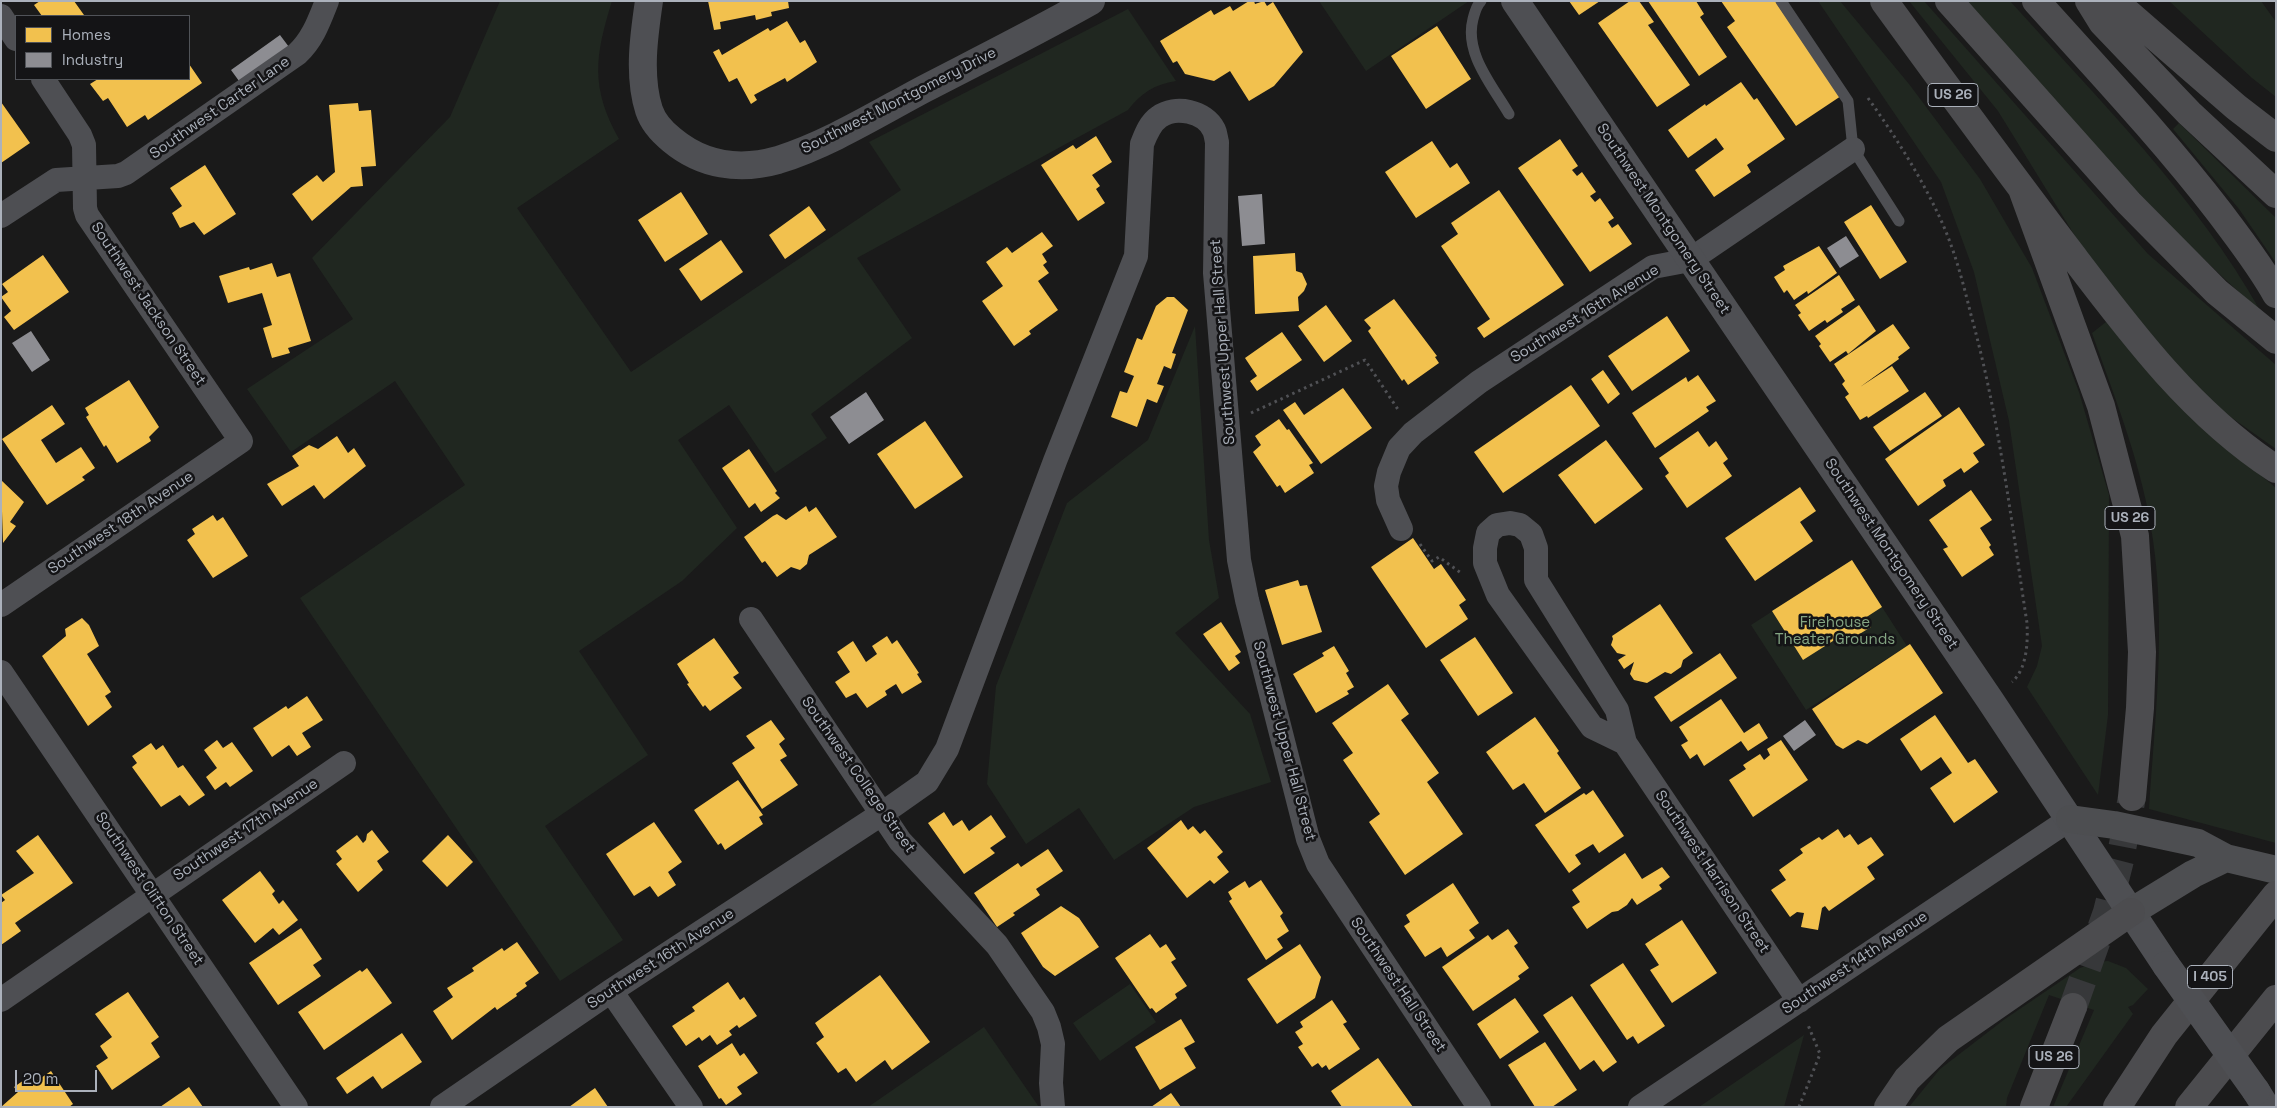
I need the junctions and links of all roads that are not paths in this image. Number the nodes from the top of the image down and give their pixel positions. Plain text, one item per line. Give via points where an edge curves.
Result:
1 (327, 1) edge
2 (649, 1) edge
3 (1091, 1) edge
4 (1481, 1) edge
5 (1515, 1) edge
6 (1781, 1) edge
7 (1884, 1) edge
8 (1948, 1) edge
9 (2036, 1) edge
10 (2089, 1) edge
11 (2114, 1) edge
12 (1, 16) edge
13 (15, 37) edge
14 (44, 80) edge
15 (1509, 114) dead end
16 (2276, 138) edge
17 (1853, 149) junction
18 (85, 179) junction
19 (2022, 189) junction
20 (2276, 194) edge
21 (1, 216) edge
22 (1899, 221) dead end
23 (1690, 260) junction
24 (2276, 294) edge
25 (2276, 340) edge
26 (241, 441) joint
27 (2276, 469) edge
28 (1400, 529) road end
29 (1, 605) edge
30 (751, 619) dead end
31 (1, 672) edge
32 (1625, 743) junction
33 (344, 763) dead end
34 (2132, 798) tunnel mouth
35 (882, 814) junction
36 (2070, 819) junction
37 (2226, 858) junction
38 (1318, 864) joint
39 (2266, 868) edge
40 (152, 894) junction
41 (2276, 895) edge
42 (2266, 911) edge
43 (2131, 912) junction
44 (611, 991) junction
45 (2276, 998) edge
46 (1, 1000) edge
47 (1799, 1001) junction
48 (2073, 1006) tunnel mouth
49 (2261, 1099) edge
50 (296, 1107) edge
51 (442, 1107) edge
52 (691, 1107) edge
53 (1053, 1107) edge
54 (1479, 1107) edge
55 (1640, 1107) edge
56 (1888, 1107) edge
57 (2034, 1107) edge
58 (2117, 1107) edge
59 (2189, 1107) edge

1 - 18 street, Southwest Carter Lane via 315,32 297,54 126,174
2 - 3 street, Southwest Montgomery Drive via 643,72 654,120 664,134 696,156 738,166 778,159 825,141
4 - 15 lane via 1470,32 1475,57
5 - 23 street, Southwest Montgomery Street
6 - 17 lane via 1848,101
7 - 19 highway, US 26
8 - 25 highway via 2129,203 2217,292
9 - 24 highway via 2160,139 2262,269
10 - 20 highway via 2102,22 2189,113
11 - 16 highway
12 - 13 street
14 - 18 street, Southwest Jackson Street via 80,134 86,156
17 - 22 lane
17 - 23 street, Southwest 16th Avenue
18 - 21 street, Southwest Carter Lane via 56,180
18 - 26 street, Southwest Jackson Street via 88,215
19 - 27 highway via 2153,358 2230,436
19 - 34 highway, US 26 via 2101,406 2134,536 2142,652
23 - 28 street, Southwest 16th Avenue via 1653,267 1479,382 1413,432 1399,448 1386,486
23 - 36 street, Southwest Montgomery Street
26 - 29 street, Southwest 18th Avenue
30 - 35 street, Southwest College Street
31 - 40 street, Southwest Clifton Street
32 - 32 street, Southwest Harrison Street via 1616,710 1536,580 1536,548 1531,534 1520,525 1497,525 1488,533 1485,563 1498,594 1592,727
32 - 47 street, Southwest Harrison Street
33 - 40 street, Southwest 17th Avenue
35 - 38 street, Southwest Upper Hall Street via 927,782 947,749 1136,256 1142,144 1157,117 1169,111 1183,111 1206,120 1214,130 1217,142 1215,273 1243,582 1308,838
35 - 44 street, Southwest 16th Avenue
35 - 53 street, Southwest College Street via 900,841 997,945 1043,1012 1053,1044
36 - 37 main road via 2198,843
36 - 43 street, Southwest Montgomery Street
36 - 47 street, Southwest 14th Avenue
37 - 39 main road
37 - 43 main road
38 - 54 street, Southwest Hall Street
40 - 46 street, Southwest 17th Avenue
40 - 50 street, Southwest Clifton Street
41 - 42 highway
42 - 58 highway, I 405 via 2164,1035
43 - 49 street, Southwest Montgomery Street, bridge
43 - 56 highway via 1948,1039 1907,1079
44 - 51 street, Southwest 16th Avenue
44 - 52 street
45 - 59 highway
47 - 55 street, Southwest 14th Avenue
48 - 57 highway, US 26

